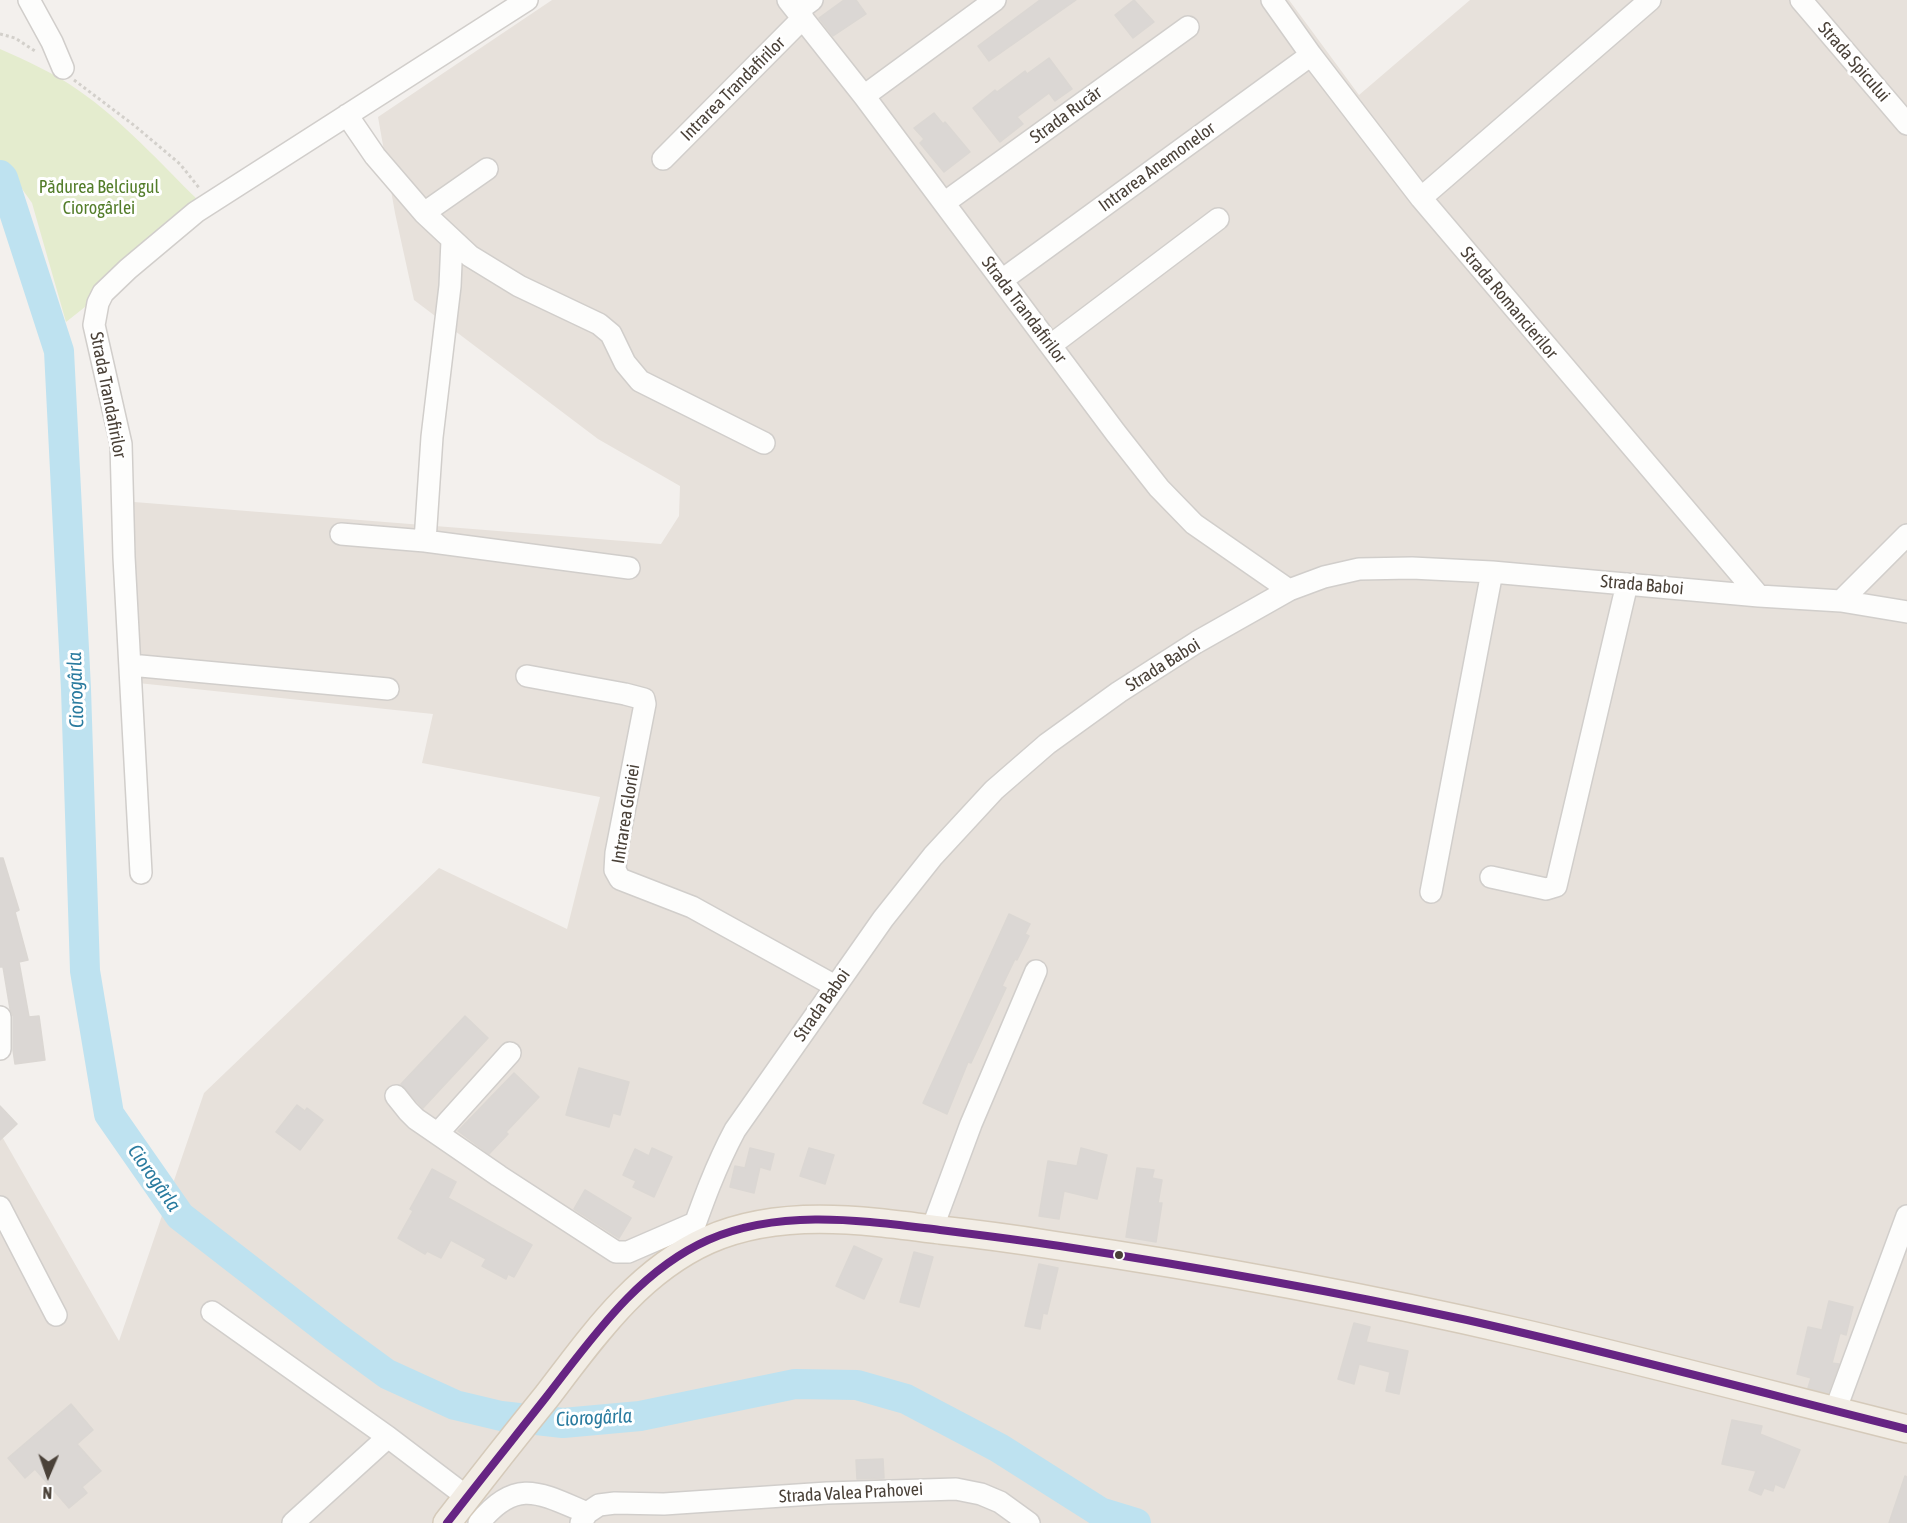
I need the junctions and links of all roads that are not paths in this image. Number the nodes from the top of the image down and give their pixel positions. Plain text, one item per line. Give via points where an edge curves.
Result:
1 (29, 0) edge
2 (527, 0) edge
3 (995, 0) edge
4 (1272, 0) edge
5 (1650, 0) edge
6 (1801, 0) edge
7 (800, 7) edge
8 (1188, 27) dead end
9 (1311, 54) junction
10 (63, 69) road end
11 (864, 96) junction
12 (346, 115) junction
13 (1907, 124) edge
14 (663, 159) dead end
15 (487, 169) dead end
16 (1421, 198) junction
17 (944, 203) junction
18 (424, 213) junction
19 (1218, 219) dead end
20 (452, 240) junction
21 (1002, 280) junction
22 (1051, 345) junction
23 (764, 443) dead end
24 (341, 534) dead end
25 (1907, 535) edge
26 (425, 541) junction
27 (629, 568) dead end
28 (1492, 572) junction
29 (1627, 584) junction
30 (1289, 590) junction
31 (1759, 596) junction
32 (1841, 601) junction
33 (1907, 612) edge
34 (130, 665) junction
35 (526, 676) dead end
36 (388, 689) dead end
37 (141, 873) dead end
38 (1491, 878) dead end
39 (1431, 892) dead end
40 (1036, 971) dead end
41 (835, 986) junction
42 (0, 1017) edge
43 (0, 1049) edge
44 (510, 1053) dead end
45 (396, 1096) dead end
46 (438, 1133) junction
47 (0, 1207) edge
48 (1907, 1216) edge
49 (695, 1222) junction
50 (932, 1229) junction
51 (685, 1252) junction
52 (212, 1312) dead end
53 (56, 1315) dead end
54 (1835, 1411) junction
55 (1907, 1429) edge
56 (388, 1437) junction
57 (470, 1493) junction
58 (664, 1504) junction
59 (584, 1518) edge
60 (294, 1523) edge
61 (447, 1523) edge
62 (479, 1523) edge
63 (655, 1523) edge
64 (1029, 1523) edge

1 - 10 street
2 - 12 street, Strada Trandafirilor
3 - 11 street
4 - 9 street, Strada Romancierilor
5 - 16 street
6 - 13 street, Strada Spicului
7 - 11 street, Strada Trandafirilor
7 - 14 street, Intrarea Trandafirilor
8 - 17 street, Strada Rucăr
9 - 16 street, Strada Romancierilor
9 - 21 street, Intrarea Anemonelor
11 - 17 street, Strada Trandafirilor
12 - 18 street
12 - 34 street, Strada Trandafirilor via 196,212 103,293 94,314 121,444
15 - 18 street
16 - 31 street, Strada Romancierilor
17 - 21 street, Strada Trandafirilor
18 - 20 street
19 - 22 street
20 - 23 street via 470,256 519,286 599,324 611,334 625,363 640,381
20 - 26 street
21 - 22 street, Strada Trandafirilor
22 - 30 street, Strada Trandafirilor via 1159,488 1194,524
24 - 26 street
25 - 32 street
26 - 27 street
28 - 29 street, Strada Baboi
28 - 30 street, Strada Baboi via 1359,569
28 - 39 street
29 - 31 street, Strada Baboi
29 - 38 street via 1556,886 1546,889
30 - 41 street, Strada Baboi via 1119,692 1047,744 994,790 933,856
31 - 32 street, Strada Baboi
32 - 33 street, Strada Baboi
34 - 36 street
34 - 37 street, Strada Trandafirilor
35 - 41 street, Intrarea Gloriei via 644,699 616,853 615,870 620,879 692,908
40 - 50 street via 971,1124
41 - 49 street, Strada Baboi via 735,1130
42 - 43 street
44 - 46 street
45 - 46 street via 408,1111
46 - 49 street via 616,1252 628,1251
47 - 53 street
48 - 54 street
49 - 51 street, Strada Baboi
50 - 51 main road via 835,1220 778,1222 747,1227
50 - 54 main road via 1115,1254 1398,1306
51 - 57 main road via 643,1282 606,1320
52 - 56 street
54 - 55 main road
56 - 57 street
56 - 60 street
57 - 61 main road
58 - 59 street, Strada Valea Prahovei via 599,1505
58 - 63 street
58 - 64 street, Strada Valea Prahovei via 956,1489 1000,1502
59 - 62 street, Strada Valea Prahovei via 548,1496 527,1492 508,1496

